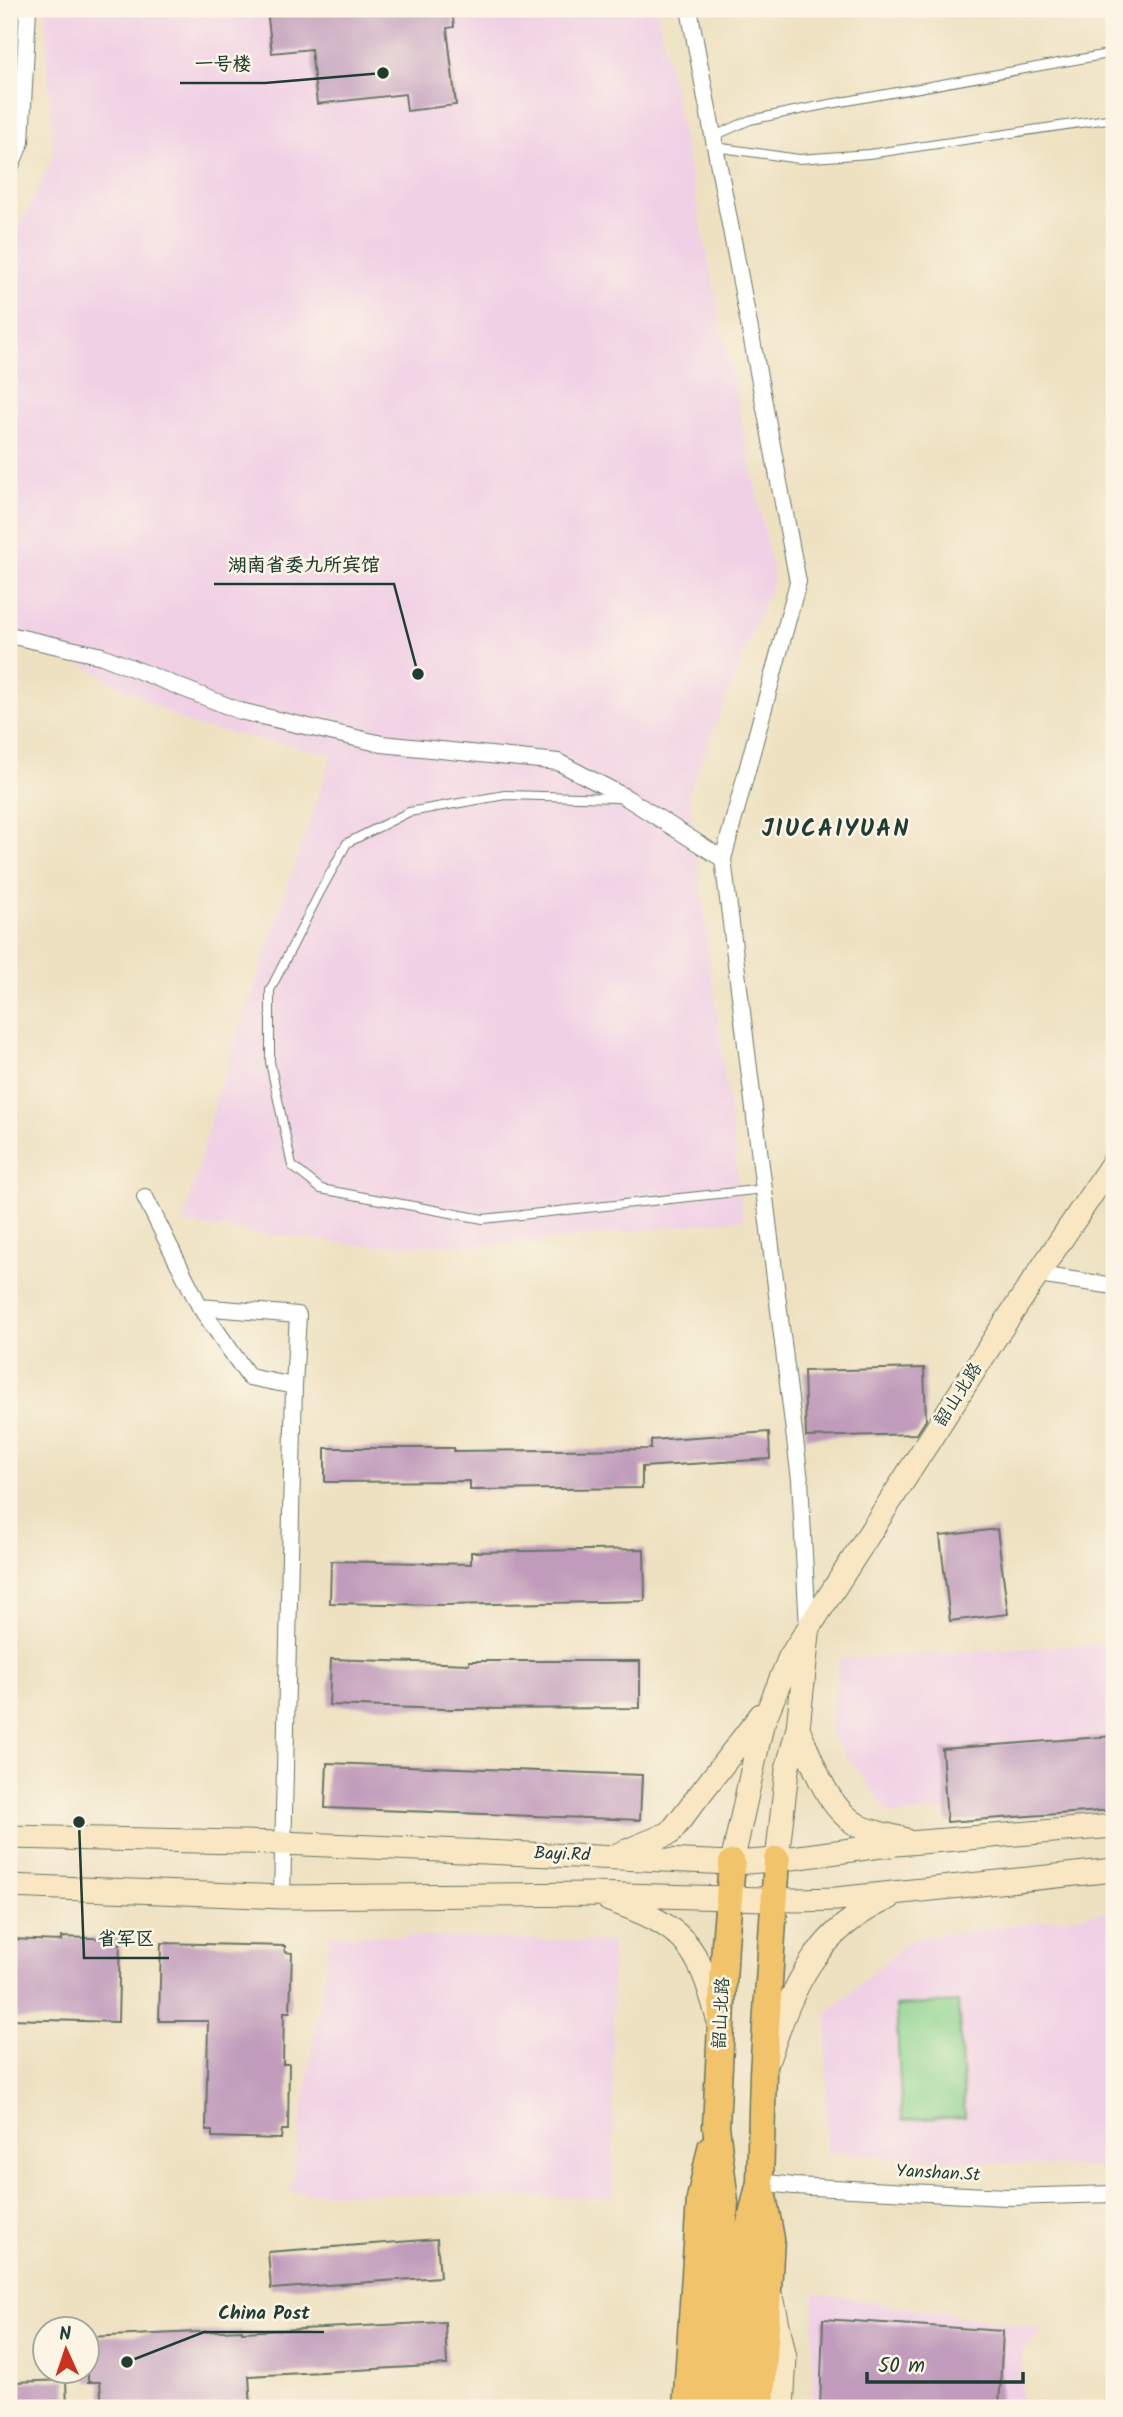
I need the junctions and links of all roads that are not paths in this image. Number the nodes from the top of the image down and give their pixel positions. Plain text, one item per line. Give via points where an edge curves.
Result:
1 (28, 9) edge
2 (690, 9) edge
3 (1114, 53) edge
4 (1114, 118) edge
5 (715, 142) junction
6 (9, 170) edge
7 (9, 635) edge
8 (627, 798) junction
9 (723, 859) junction
10 (1114, 1161) edge
11 (764, 1189) junction
12 (145, 1197) dead end
13 (1038, 1275) junction
14 (1114, 1286) edge
15 (200, 1307) junction
16 (294, 1386) junction
17 (808, 1631) junction
18 (772, 1702) junction
19 (798, 1728) junction
20 (1114, 1826) edge
21 (9, 1837) edge
22 (913, 1842) junction
23 (282, 1843) junction
24 (612, 1857) junction
25 (777, 1860) junction
26 (732, 1863) junction
27 (1114, 1870) edge
28 (9, 1886) edge
29 (914, 1891) junction
30 (590, 1894) junction
31 (282, 1897) junction
32 (729, 1898) junction
33 (774, 1899) junction
34 (721, 2030) junction
35 (763, 2073) junction
36 (716, 2126) junction
37 (760, 2182) junction
38 (1114, 2194) edge
39 (769, 2281) junction
40 (689, 2375) junction
41 (676, 2408) edge
42 (687, 2408) edge
43 (712, 2408) edge
44 (737, 2408) edge
45 (761, 2408) edge
46 (782, 2408) edge

1 - 6 street via 21,142
2 - 5 street
3 - 5 lane via 750,121
4 - 5 lane via 799,159
5 - 9 street via 798,582
7 - 8 street via 102,656 240,711 382,744 558,762
8 - 9 street
8 - 11 lane via 505,795 410,812 347,843 270,990 270,1062 292,1166 321,1189 484,1219
9 - 11 street
10 - 13 main road, 韶山北路
11 - 17 street via 800,1480
12 - 15 street
13 - 14 street
13 - 17 main road, 韶山北路
15 - 16 street via 248,1377
15 - 16 street via 298,1315
16 - 23 street
17 - 18 main road, 韶山北路 via 790,1657
17 - 19 main road, 韶山北路
18 - 24 main road via 670,1833
18 - 26 main road, 韶山北路 via 762,1724
19 - 22 main road via 828,1794 842,1812 861,1827
19 - 25 main road, 韶山北路 via 787,1770
20 - 22 main road, Bayi.Rd
21 - 23 main road, Bayi.Rd
22 - 25 main road, Bayi.Rd
23 - 24 main road, Bayi.Rd
23 - 31 street
24 - 26 main road, Bayi.Rd
25 - 26 main road, Bayi.Rd
25 - 33 main road, 韶山北路
26 - 32 main road, 韶山北路
27 - 29 main road
28 - 31 main road
29 - 33 main road
29 - 35 main road via 888,1899 846,1922 811,1959 791,1997
30 - 31 main road
30 - 32 main road
30 - 34 main road via 676,1931 690,1946 706,1979
32 - 33 main road
32 - 34 main road, 韶山北路
33 - 35 main road, 韶山北路
34 - 36 main road, 韶山北路
35 - 37 main road, 韶山北路
36 - 40 main road via 700,2199
36 - 43 main road, 韶山北路 via 724,2202
37 - 38 street, Yanshan.St via 1005,2197
37 - 39 main road via 771,2239
37 - 44 main road, 韶山北路 via 747,2236
39 - 45 main road
39 - 46 main road via 785,2358
40 - 41 main road
40 - 42 main road

